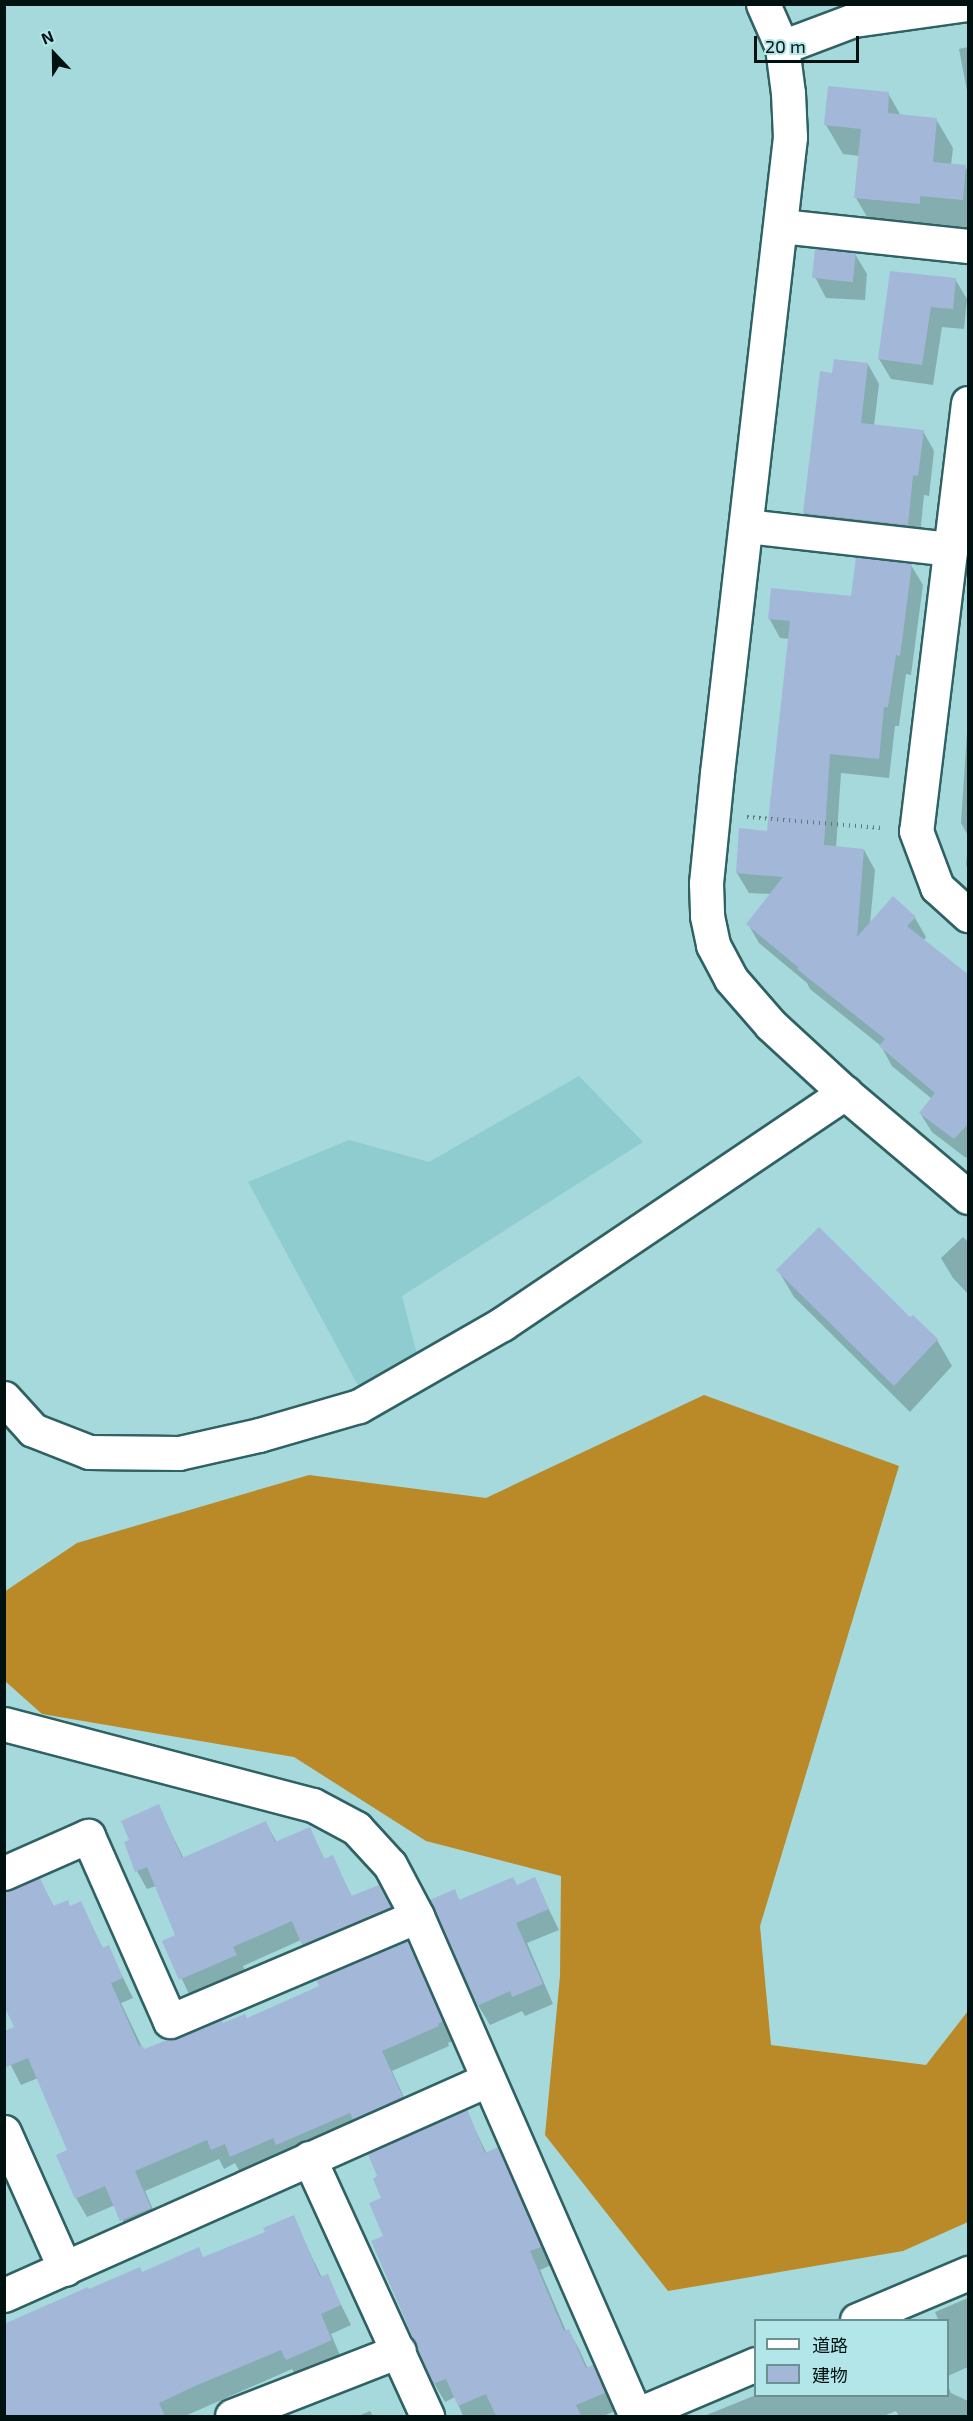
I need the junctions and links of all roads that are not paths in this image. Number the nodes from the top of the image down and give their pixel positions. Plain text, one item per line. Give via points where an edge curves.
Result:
1 (763, 4) edge
2 (966, 4) edge
3 (782, 47) junction
4 (781, 226) junction
5 (969, 246) edge
6 (969, 403) edge
7 (746, 526) junction
8 (951, 549) junction
9 (969, 915) edge
10 (845, 1093) junction
11 (969, 1197) edge
12 (4, 1398) edge
13 (4, 1724) edge
14 (4, 1873) edge
15 (417, 1916) junction
16 (487, 2079) junction
17 (4, 2132) edge
18 (309, 2158) junction
19 (64, 2268) junction
20 (969, 2273) edge
21 (4, 2295) edge
22 (859, 2319) edge
23 (399, 2351) junction
24 (754, 2365) edge
25 (232, 2416) edge
26 (427, 2416) edge
27 (636, 2416) edge

1 - 3 street
2 - 3 street via 854,20
3 - 4 street via 790,137
4 - 5 street
4 - 7 street
6 - 8 street
7 - 8 street
7 - 10 street via 706,883 707,916 713,945 731,979 771,1025
8 - 9 street via 916,831 937,887
10 - 11 street
10 - 12 street via 502,1324 359,1406 179,1453 89,1452 33,1430
13 - 15 street via 313,1804 356,1828 390,1865
14 - 15 street via 88,1836 170,2021
15 - 16 street
16 - 18 street
16 - 27 street
17 - 19 street
18 - 19 street
18 - 23 street
19 - 21 street
20 - 22 street
23 - 25 street
23 - 26 street
24 - 27 street

